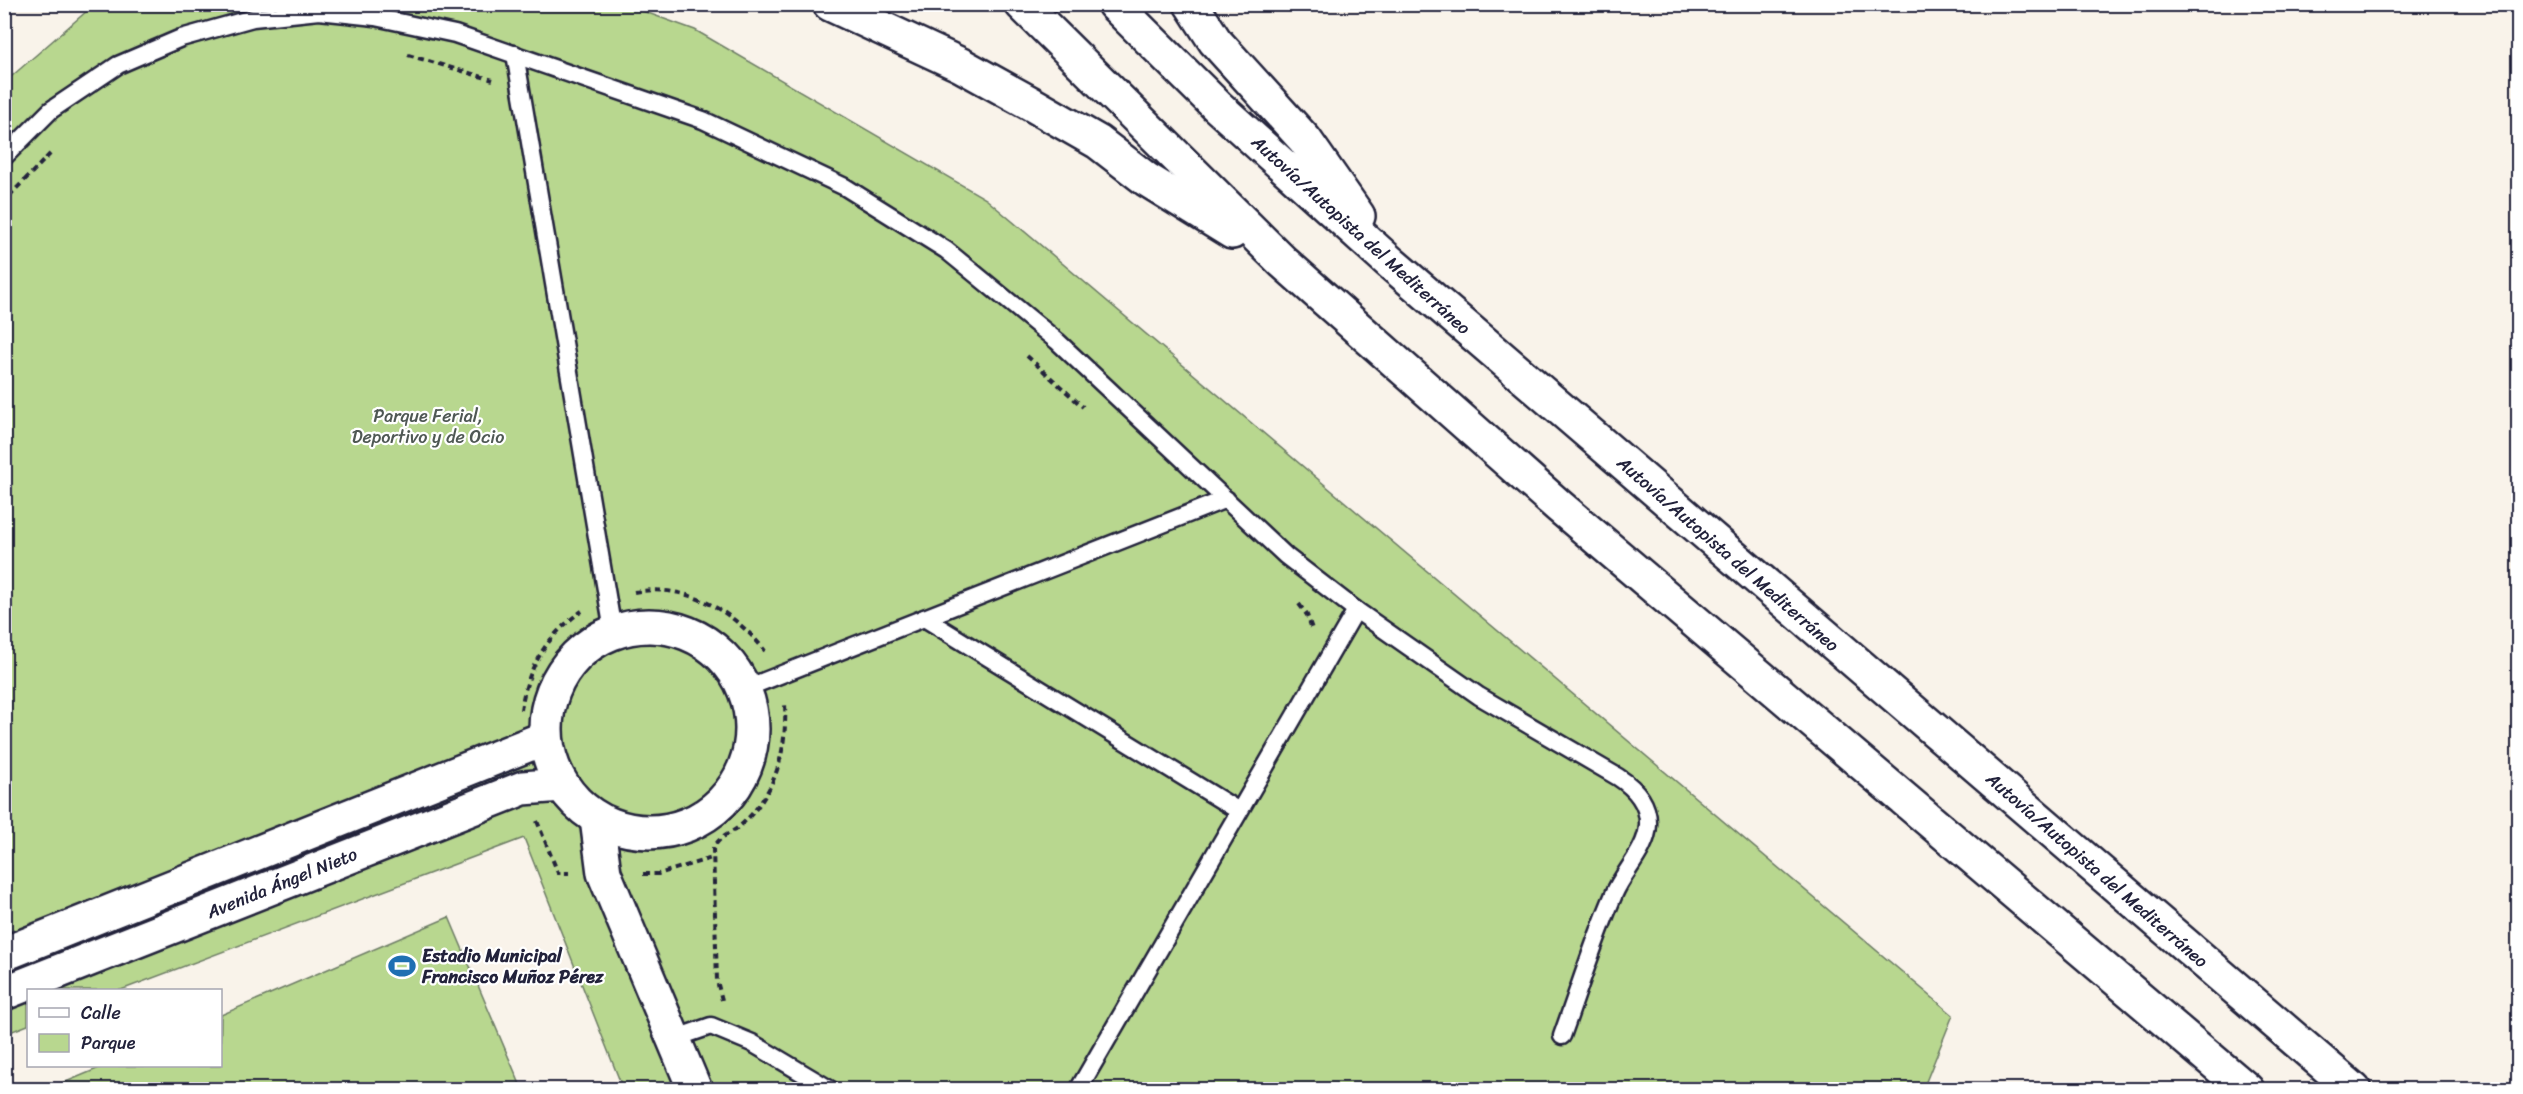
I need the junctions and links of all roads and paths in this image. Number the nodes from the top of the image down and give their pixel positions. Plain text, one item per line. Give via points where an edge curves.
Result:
1 (830, 4) edge
2 (1022, 4) edge
3 (1114, 4) edge
4 (1191, 4) edge
5 (400, 52) dead end
6 (515, 54) junction
7 (521, 89) junction
8 (59, 145) dead end
9 (4, 157) edge
10 (4, 205) edge
11 (1283, 262) junction
12 (1392, 264) junction
13 (1021, 350) dead end
14 (1091, 415) dead end
15 (1226, 499) junction
16 (1292, 598) dead end
17 (1356, 610) junction
18 (924, 618) junction
19 (613, 632) junction
20 (1312, 637) dead end
21 (744, 689) junction
22 (546, 738) junction
23 (562, 785) junction
24 (1239, 811) junction
25 (597, 819) junction
26 (738, 828) dead end
27 (4, 954) edge
28 (4, 993) edge
29 (725, 1005) dead end
30 (1562, 1036) dead end
31 (673, 1039) junction
32 (695, 1089) edge
33 (831, 1089) edge
34 (1077, 1089) edge
35 (2247, 1089) edge
36 (2355, 1089) edge

1 - 11 main road via 962,65 1030,103 1098,142 1146,179
2 - 11 main road
3 - 12 main road, Autovía/Autopista del Mediterráneo via 1217,106
4 - 12 main road via 1215,41 1305,140
5 - 7 path
6 - 7 lane
6 - 9 lane via 455,34 375,16 319,11 253,18 181,38 118,65 51,110
6 - 15 lane via 703,120 845,187 946,250 1065,349
7 - 19 lane
8 - 10 path
11 - 35 main road via 1560,507
12 - 36 main road, Autovía/Autopista del Mediterráneo
13 - 14 path
15 - 17 lane via 1286,556
15 - 18 lane
16 - 20 path via 1307,615
17 - 24 lane
17 - 30 lane via 1479,696 1618,777 1640,796 1648,823 1646,838 1614,892
18 - 21 lane
18 - 24 lane
19 - 21 main road via 646,626 679,630 700,639 733,669
19 - 22 main road via 584,648 561,673 551,693
21 - 25 main road via 751,711 748,758 732,789 708,814 665,831 631,830
22 - 23 main road via 551,762
22 - 27 main road, Avenida Ángel Nieto
23 - 25 main road
23 - 28 main road, Avenida Ángel Nieto via 523,788
24 - 34 lane
25 - 31 main road via 604,873
26 - 29 path via 717,842 712,858 717,981
31 - 32 main road
31 - 33 lane via 711,1026 752,1043

